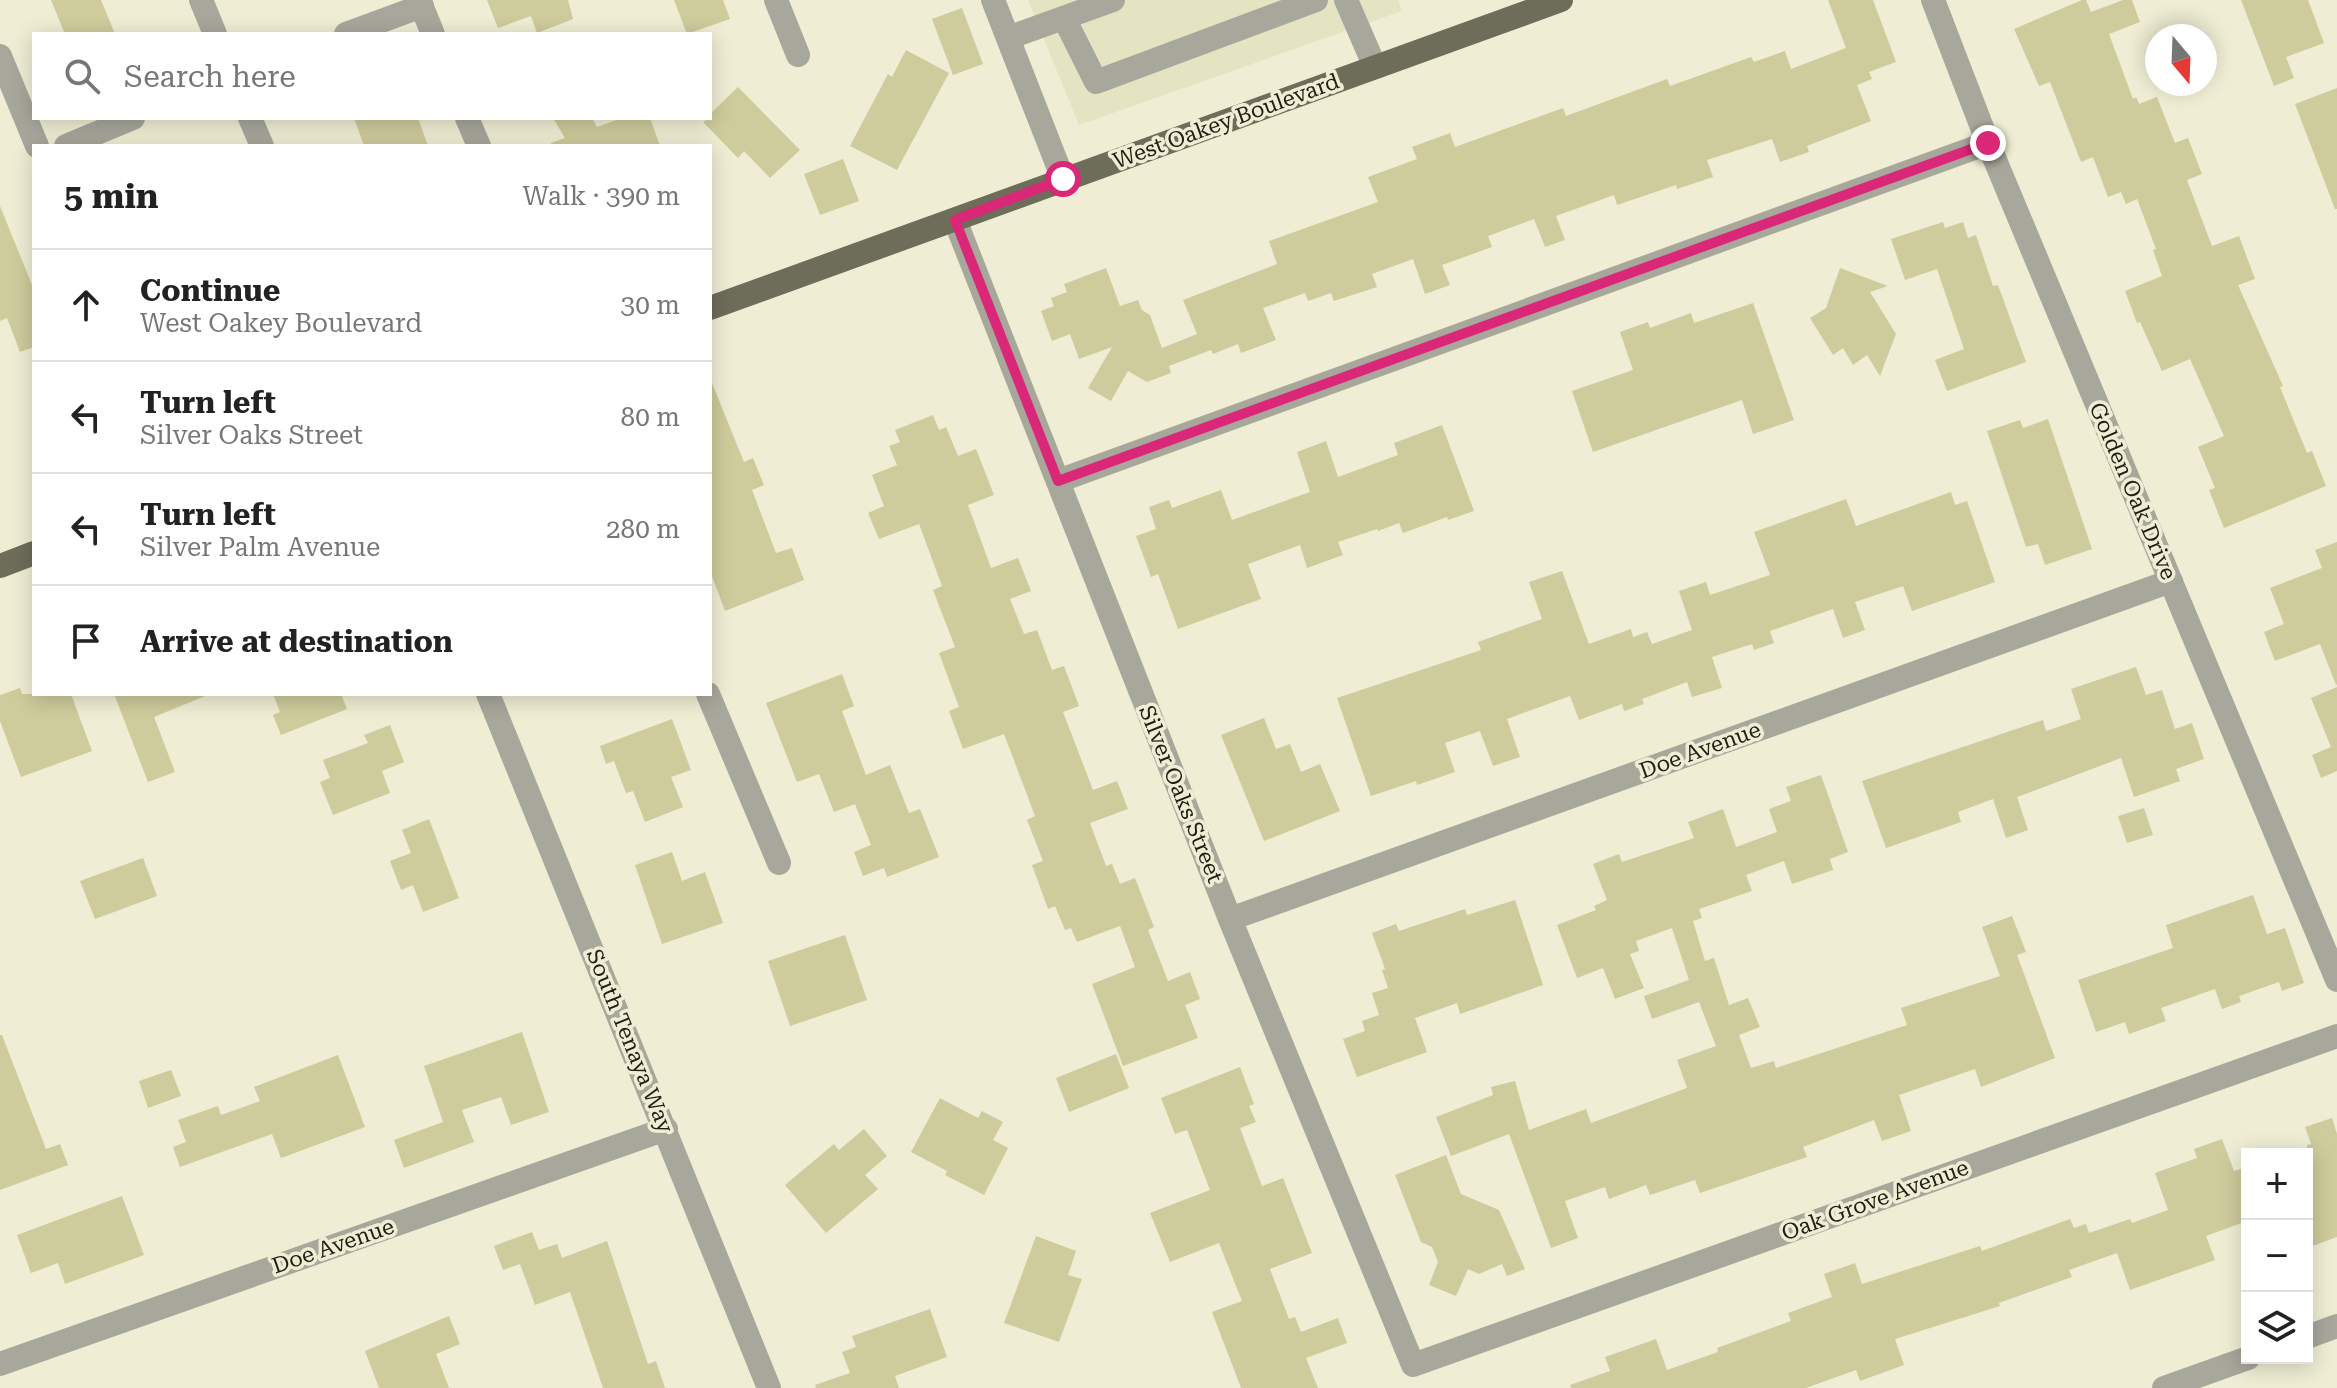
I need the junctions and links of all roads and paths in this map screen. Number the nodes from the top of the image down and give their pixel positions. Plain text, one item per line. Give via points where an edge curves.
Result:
1 (201, 0) edge
2 (776, 0) edge
3 (993, 0) edge
4 (1113, 0) edge
5 (1316, 0) edge
6 (1346, 0) edge
7 (1561, 0) edge
8 (1933, 0) edge
9 (420, 3) edge
10 (1064, 18) junction
11 (214, 32) edge
12 (351, 32) edge
13 (432, 32) edge
14 (1008, 38) junction
15 (798, 55) dead end
16 (0, 56) edge
17 (1375, 67) junction
18 (128, 120) edge
19 (251, 120) edge
20 (468, 120) edge
21 (1988, 143) junction
22 (36, 144) edge
23 (71, 144) edge
24 (261, 144) edge
25 (478, 144) edge
26 (1063, 179) junction
27 (955, 220) junction
28 (712, 307) edge
29 (1058, 481) junction
30 (32, 554) edge
31 (0, 566) edge
32 (2171, 581) junction
33 (489, 696) edge
34 (709, 696) edge
35 (779, 863) dead end
36 (1230, 919) junction
37 (2337, 980) edge
38 (2337, 1036) edge
39 (666, 1129) junction
40 (2337, 1326) edge
41 (2313, 1335) edge
42 (2241, 1360) edge
43 (0, 1364) edge
44 (1413, 1365) joint
45 (769, 1388) edge
46 (2164, 1388) edge

1 - 11 street
2 - 15 street
3 - 14 street
4 - 10 street
5 - 10 street via 1096,82
6 - 17 street
7 - 17 main road, West Oakey Boulevard
8 - 21 street, Golden Oak Drive
9 - 12 street
9 - 13 street
10 - 14 street
14 - 26 street
16 - 22 street
17 - 26 main road, West Oakey Boulevard
18 - 23 street
19 - 24 street
20 - 25 street
21 - 29 street
21 - 32 street, Golden Oak Drive
26 - 27 main road, West Oakey Boulevard
27 - 28 main road, West Oakey Boulevard
27 - 29 street, Silver Oaks Street
29 - 36 street, Silver Oaks Street
30 - 31 main road
32 - 36 street, Doe Avenue
32 - 37 street, Golden Oak Drive
33 - 39 street, South Tenaya Way
34 - 35 street
36 - 44 street, Silver Oaks Street
38 - 44 street, Oak Grove Avenue
39 - 43 street, Doe Avenue
39 - 45 street, South Tenaya Way
40 - 41 street
42 - 46 street

